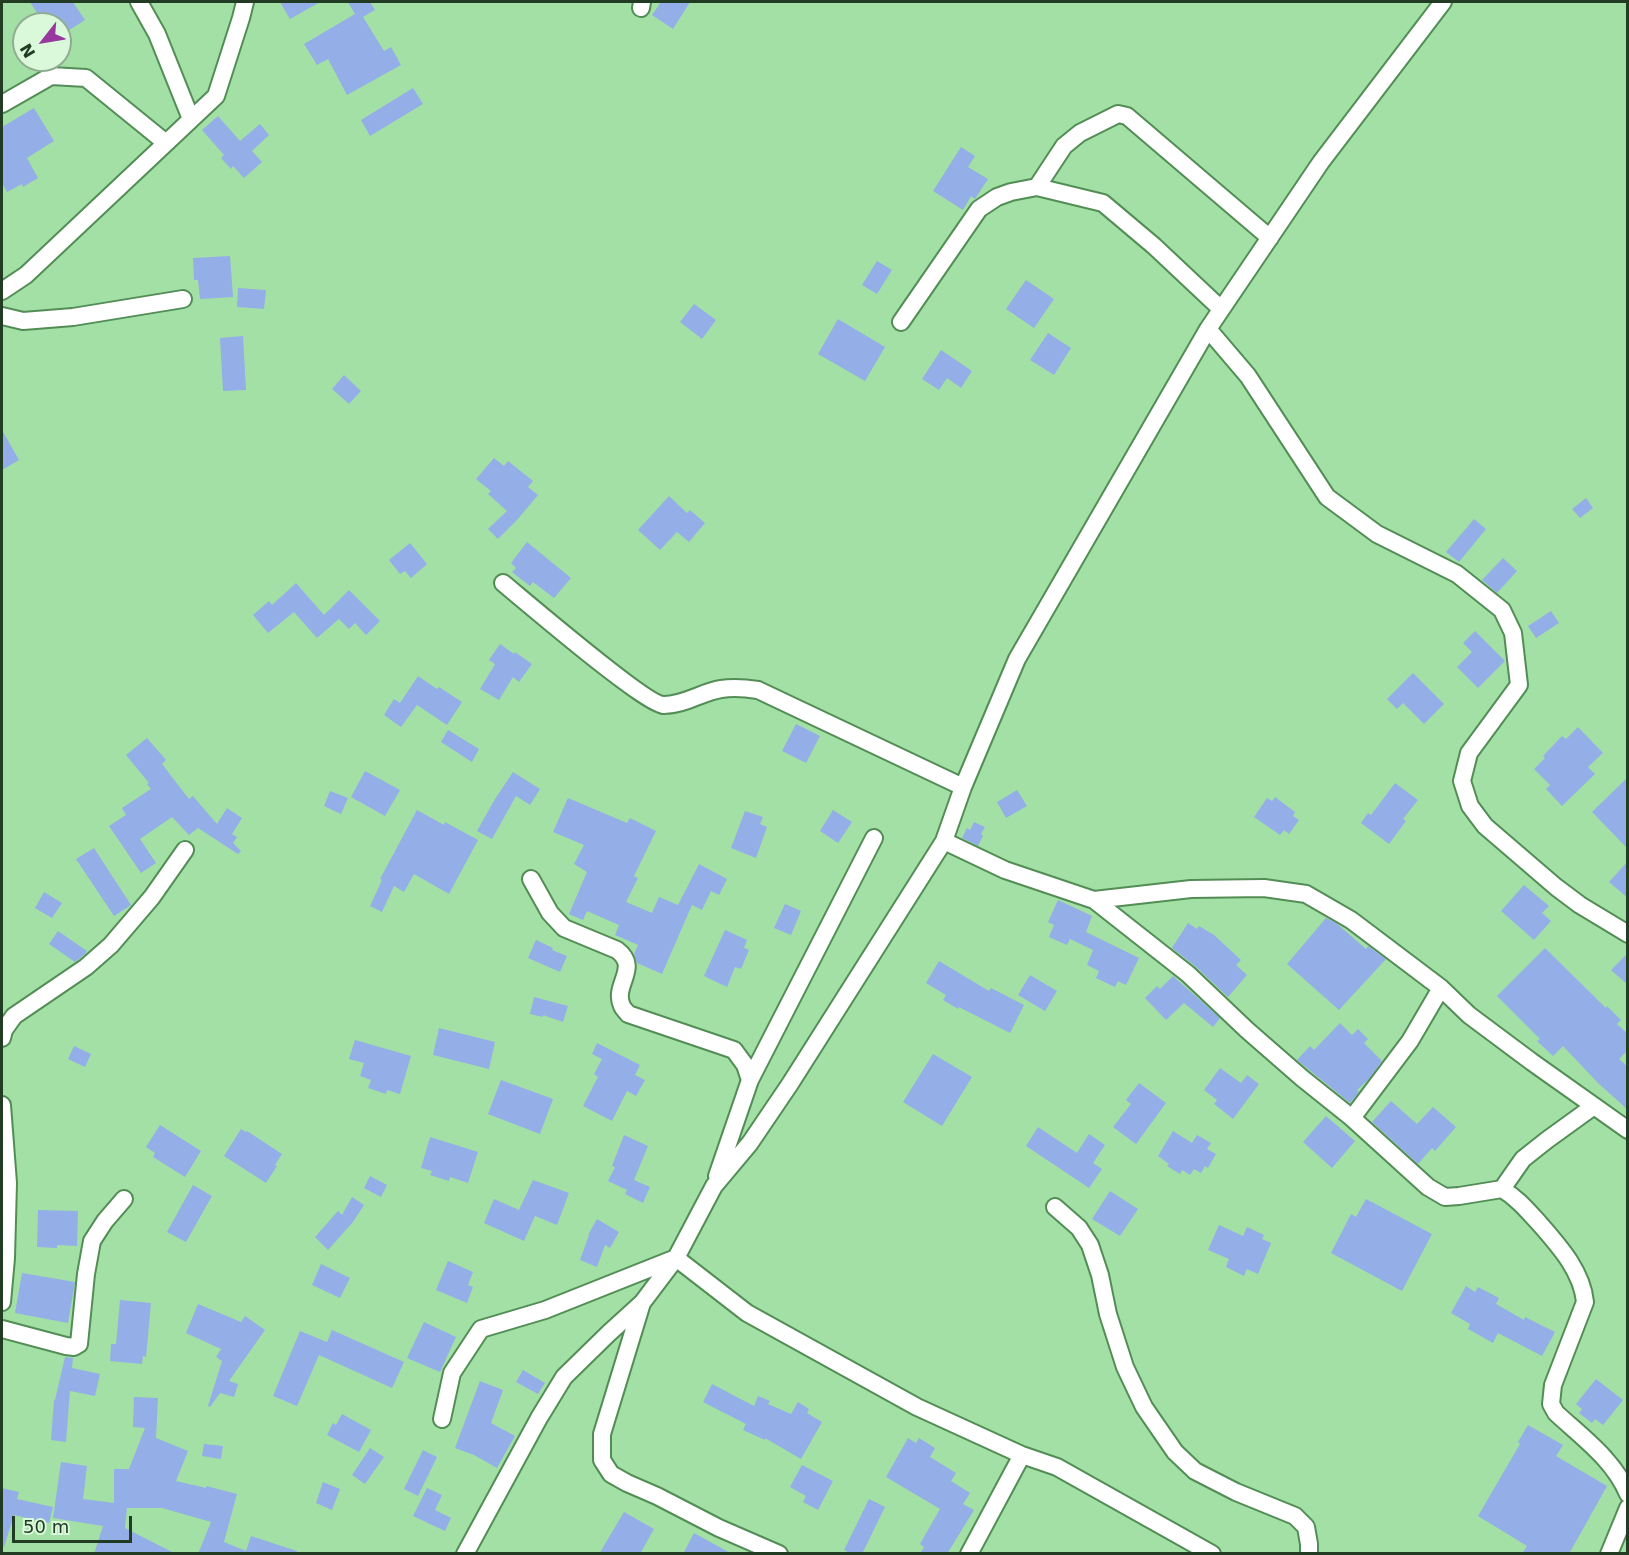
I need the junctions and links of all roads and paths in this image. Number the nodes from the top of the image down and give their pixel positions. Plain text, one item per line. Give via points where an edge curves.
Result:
1 (139, 2) edge
2 (245, 2) edge
3 (1443, 2) edge
4 (2, 104) edge
5 (191, 119) junction
6 (166, 144) junction
7 (1037, 187) junction
8 (1270, 238) junction
9 (2, 291) edge
10 (183, 299) dead end
11 (1221, 309) junction
12 (2, 316) edge
13 (901, 322) dead end
14 (1208, 329) junction
15 (503, 583) dead end
16 (963, 787) junction
17 (874, 838) dead end
18 (944, 841) junction
19 (185, 850) dead end
20 (531, 879) dead end
21 (1094, 900) junction
22 (1628, 934) edge
23 (1441, 988) junction
24 (2, 1038) edge
25 (750, 1080) junction
26 (2, 1105) edge
27 (1594, 1106) junction
28 (1352, 1118) junction
29 (1628, 1130) edge
30 (714, 1186) junction
31 (1502, 1189) junction
32 (124, 1199) dead end
33 (1055, 1207) dead end
34 (676, 1258) junction
35 (2, 1302) edge
36 (642, 1303) junction
37 (2, 1329) edge
38 (442, 1419) dead end
39 (1022, 1455) junction
40 (1628, 1494) edge
41 (1628, 1508) edge
42 (465, 1554) edge
43 (779, 1554) edge
44 (969, 1554) edge
45 (1212, 1554) edge
46 (1309, 1554) edge
47 (1609, 1554) edge

1 - 5 street via 157,34
2 - 5 street via 216,96
3 - 8 street via 1321,162
4 - 6 street via 51,76 86,78
5 - 6 street
6 - 9 street via 26,275
7 - 8 street via 1064,146 1080,133 1118,114 1127,116
7 - 11 street via 1103,202
7 - 13 street via 997,197 980,209
8 - 11 street
10 - 12 street via 73,317 23,321
11 - 14 street
14 - 16 street via 1017,659
14 - 22 street via 1248,376 1327,497 1377,534 1457,574 1502,610 1513,633 1519,685 1469,753 1462,781 1470,806 1485,826 1556,887
15 - 16 street via 606,667 660,705 720,689 758,690
16 - 18 street
17 - 25 street
18 - 21 street via 1005,870
18 - 30 street via 790,1084 750,1143
19 - 24 street via 111,945 14,1016
20 - 25 street via 550,913 564,928 625,956 628,965 620,995 621,1006 628,1014 734,1050
21 - 23 street via 1191,889 1264,888 1306,894 1351,920
21 - 28 street via 1188,974
23 - 27 street via 1469,1015
23 - 28 street via 1410,1041
25 - 30 street
26 - 35 street via 8,1183
27 - 29 street
27 - 31 street via 1523,1160
28 - 31 street via 1428,1187 1445,1197
30 - 34 street
31 - 40 street via 1516,1197 1561,1248 1577,1273 1585,1302 1553,1385 1551,1404 1613,1467
32 - 37 street via 92,1241 78,1344 66,1346
33 - 46 street via 1079,1228 1090,1245 1125,1367 1144,1407 1175,1452 1195,1471 1295,1516 1306,1527
34 - 36 street
34 - 38 street via 545,1310 481,1329 452,1373
34 - 39 street via 747,1313 917,1407
36 - 42 street via 564,1377
36 - 43 street via 602,1434 602,1460 611,1474 627,1483
39 - 44 street
39 - 45 street via 1057,1467
41 - 47 street

